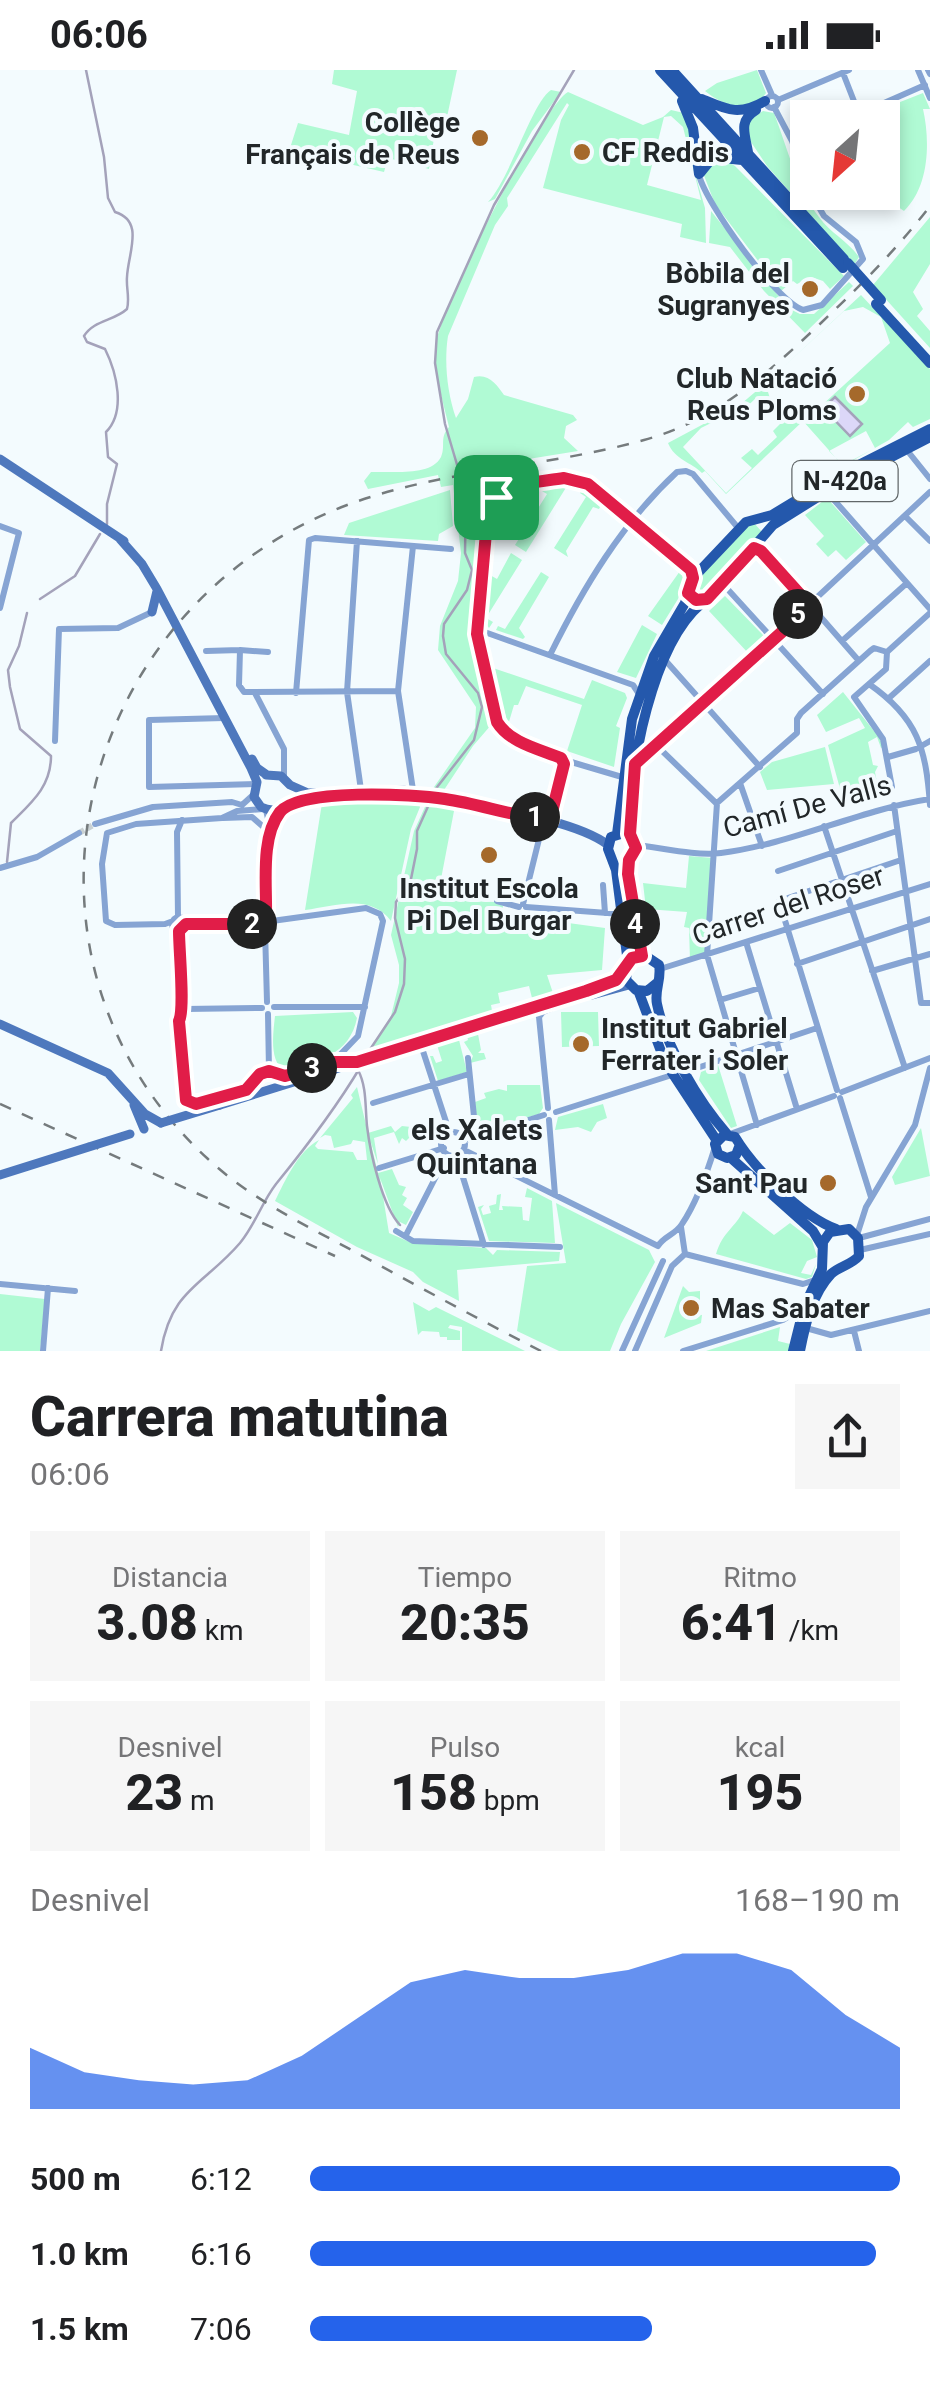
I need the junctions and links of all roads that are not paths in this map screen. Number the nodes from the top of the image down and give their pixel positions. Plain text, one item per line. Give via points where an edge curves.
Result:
1 (660, 70) edge
2 (672, 70) edge
3 (762, 70) edge
4 (918, 70) edge
5 (845, 71) edge
6 (924, 86) junction
7 (680, 91) junction
8 (698, 98) junction
9 (930, 98) edge
10 (854, 100) edge
11 (892, 100) edge
12 (772, 102) junction
13 (694, 136) junction
14 (790, 137) edge
15 (713, 157) junction
16 (745, 157) junction
17 (699, 174) junction
18 (821, 210) edge
19 (878, 302) junction
20 (930, 354) edge
21 (930, 363) edge
22 (930, 429) edge
23 (930, 437) edge
24 (906, 449) junction
25 (0, 459) edge
26 (930, 479) edge
27 (826, 491) junction
28 (930, 492) edge
29 (905, 516) junction
30 (762, 519) junction
31 (632, 522) junction
32 (740, 525) junction
33 (0, 526) edge
34 (765, 533) junction
35 (123, 540) junction
36 (930, 541) edge
37 (357, 542) junction
38 (873, 544) junction
39 (412, 546) junction
40 (758, 548) junction
41 (450, 549) dead end
42 (150, 565) junction
43 (694, 573) junction
44 (722, 582) junction
45 (907, 583) junction
46 (157, 588) junction
47 (688, 593) junction
48 (701, 601) junction
49 (166, 603) junction
50 (809, 604) junction
51 (0, 608) edge
52 (930, 611) edge
53 (152, 612) junction
54 (171, 616) junction
55 (482, 634) junction
56 (773, 637) junction
57 (842, 641) junction
58 (240, 650) junction
59 (268, 652) dead end
60 (887, 652) junction
61 (203, 654) junction
62 (550, 655) junction
63 (665, 660) junction
64 (859, 661) junction
65 (930, 661) edge
66 (208, 673) junction
67 (869, 684) junction
68 (636, 689) junction
69 (398, 691) junction
70 (296, 692) junction
71 (347, 692) junction
72 (255, 693) junction
73 (823, 694) junction
74 (889, 698) junction
75 (702, 702) junction
76 (225, 717) junction
77 (639, 740) junction
78 (930, 740) edge
79 (55, 741) dead end
80 (656, 745) junction
81 (923, 747) junction
82 (251, 757) junction
83 (888, 758) junction
84 (564, 761) junction
85 (635, 764) junction
86 (760, 767) junction
87 (267, 775) junction
88 (622, 777) junction
89 (287, 781) junction
90 (740, 784) junction
91 (253, 787) junction
92 (892, 787) dead end
93 (413, 790) junction
94 (364, 793) junction
95 (708, 794) junction
96 (312, 796) junction
97 (725, 796) junction
98 (445, 799) junction
99 (930, 801) edge
100 (224, 803) junction
101 (717, 804) junction
102 (894, 805) junction
103 (284, 807) junction
104 (263, 809) junction
105 (222, 818) junction
106 (172, 820) junction
107 (182, 820) junction
108 (548, 820) junction
109 (96, 824) tunnel mouth
110 (824, 826) junction
111 (177, 832) junction
112 (897, 832) junction
113 (79, 833) tunnel mouth
114 (268, 834) junction
115 (615, 839) junction
116 (762, 846) junction
117 (714, 853) junction
118 (833, 853) junction
119 (613, 858) junction
120 (629, 860) junction
121 (901, 860) junction
122 (0, 868) edge
123 (778, 871) dead end
124 (841, 880) junction
125 (930, 884) edge
126 (603, 885) dead end
127 (906, 892) junction
128 (497, 902) dead end
129 (523, 906) junction
130 (851, 910) junction
131 (604, 913) junction
132 (622, 914) junction
133 (176, 919) junction
134 (930, 919) edge
135 (266, 922) junction
136 (186, 924) junction
137 (911, 926) junction
138 (787, 929) junction
139 (179, 931) junction
140 (746, 942) junction
141 (862, 942) junction
142 (930, 954) edge
143 (706, 955) junction
144 (642, 956) junction
145 (915, 959) junction
146 (797, 964) junction
147 (626, 967) junction
148 (660, 970) junction
149 (872, 971) junction
150 (658, 982) junction
151 (634, 988) junction
152 (760, 988) junction
153 (720, 1000) junction
154 (567, 1002) junction
155 (930, 1004) edge
156 (540, 1005) junction
157 (267, 1008) junction
158 (364, 1008) junction
159 (184, 1009) junction
160 (523, 1010) junction
161 (538, 1017) junction
162 (0, 1024) edge
163 (817, 1028) junction
164 (420, 1042) junction
165 (777, 1042) junction
166 (736, 1055) junction
167 (468, 1058) dead end
168 (930, 1058) edge
169 (334, 1062) junction
170 (357, 1062) junction
171 (918, 1063) junction
172 (905, 1068) junction
173 (269, 1071) junction
174 (930, 1071) edge
175 (470, 1074) junction
176 (678, 1074) junction
177 (435, 1084) junction
178 (928, 1089) edge
179 (246, 1090) junction
180 (838, 1094) junction
181 (373, 1103) dead end
182 (220, 1105) junction
183 (798, 1109) junction
184 (549, 1114) junction
185 (142, 1115) junction
186 (161, 1123) junction
187 (757, 1125) junction
188 (145, 1128) junction
189 (747, 1129) junction
190 (130, 1134) junction
191 (450, 1134) junction
192 (476, 1137) junction
193 (722, 1139) junction
194 (463, 1141) junction
195 (739, 1145) junction
196 (453, 1152) junction
197 (729, 1158) junction
198 (379, 1168) dead end
199 (707, 1173) junction
200 (0, 1174) edge
201 (554, 1196) junction
202 (871, 1198) junction
203 (866, 1207) junction
204 (862, 1216) junction
205 (930, 1219) edge
206 (681, 1226) junction
207 (839, 1228) junction
208 (396, 1230) dead end
209 (875, 1233) junction
210 (930, 1234) edge
211 (406, 1235) junction
212 (671, 1236) junction
213 (859, 1241) junction
214 (683, 1242) junction
215 (484, 1245) junction
216 (658, 1246) junction
217 (560, 1247) dead end
218 (823, 1250) junction
219 (685, 1254) junction
220 (663, 1261) junction
221 (674, 1264) junction
222 (843, 1266) junction
223 (816, 1280) junction
224 (0, 1284) edge
225 (48, 1288) junction
226 (76, 1291) dead end
227 (804, 1307) junction
228 (929, 1311) edge
229 (784, 1320) junction
230 (930, 1321) edge
231 (801, 1329) junction
232 (854, 1331) junction
233 (43, 1351) edge
234 (622, 1351) edge
235 (635, 1351) edge
236 (683, 1351) edge
237 (797, 1351) edge
238 (859, 1351) edge

1 - 7 main road
2 - 8 main road
3 - 12 street
4 - 6 street
5 - 10 street
5 - 12 street
6 - 9 street
6 - 11 street
7 - 13 main road
7 - 16 main road
8 - 12 main road via 728,112
8 - 16 main road
12 - 14 street
12 - 16 main road via 746,118
13 - 15 main road
13 - 17 main road
15 - 16 main road
15 - 17 main road
16 - 19 main road, bridge
17 - 18 street via 712,206 783,299 803,310 822,305 863,259 856,242
19 - 20 main road
19 - 21 main road
22 - 30 main road, N-420a
23 - 24 main road, N-420a
24 - 26 street
24 - 27 main road, N-420a
25 - 35 main road
27 - 34 main road, N-420a
27 - 38 street
28 - 29 street
29 - 36 street
29 - 38 street
30 - 32 main road, N-420a
30 - 34 main road, N-420a
31 - 32 street via 686,470
31 - 43 street
31 - 55 street via 576,479 506,488 488,510
31 - 62 street via 586,586
32 - 43 main road, N-420a
33 - 51 street via 19,533
34 - 40 main road, N-420a
35 - 42 main road
35 - 46 main road
37 - 39 street
37 - 70 street via 309,540
37 - 71 street
38 - 45 street
38 - 50 street
39 - 41 street
39 - 69 street
40 - 44 main road, N-420a
40 - 50 street
42 - 49 main road
42 - 61 main road
43 - 47 main road, N-420a
44 - 48 main road, N-420a
44 - 56 street
45 - 52 street
45 - 57 street
46 - 49 main road
46 - 53 main road
47 - 48 main road
47 - 68 main road, N-420a
48 - 63 main road, N-420a
49 - 53 main road
49 - 54 main road
49 - 61 main road
50 - 56 street
50 - 57 street
52 - 60 street
53 - 54 main road
53 - 79 street via 118,628 59,628
54 - 76 main road
55 - 62 street
55 - 84 street via 502,730
56 - 73 street
56 - 75 street
57 - 64 street
58 - 59 street
58 - 61 street
58 - 72 street via 239,687
60 - 64 street via 874,648
60 - 67 street via 886,669
61 - 66 main road
62 - 68 street
63 - 75 street
63 - 77 main road, N-420a
64 - 73 street
65 - 74 street
66 - 76 main road
66 - 82 main road
67 - 74 street
67 - 83 street via 854,697
68 - 88 main road, N-420a
69 - 71 street
69 - 93 street
70 - 71 street
70 - 72 street
71 - 94 street
72 - 89 street via 284,748
73 - 86 street via 798,716 797,733
74 - 81 street
75 - 80 street
75 - 86 street
76 - 82 main road
76 - 91 main road
76 - 91 street via 148,720 149,787
77 - 80 street
77 - 85 main road, N-420a
78 - 81 street
80 - 85 street
80 - 95 street
81 - 83 street
81 - 99 street
82 - 87 main road
83 - 92 street
84 - 88 street
84 - 108 street
85 - 115 main road, N-420a
86 - 90 street
87 - 89 main road
87 - 91 main road
88 - 115 main road, N-420a
89 - 96 main road
89 - 103 main road via 292,796
90 - 97 street
90 - 116 street
91 - 100 street via 244,805
91 - 104 main road
93 - 94 main road
93 - 98 main road
94 - 96 main road
94 - 98 main road
95 - 97 street
95 - 101 street
96 - 103 main road
97 - 101 street
98 - 108 main road
99 - 102 street, Camí De Valls
100 - 104 street
100 - 109 street via 153,807
101 - 117 street
102 - 110 street, Camí De Valls
102 - 112 street
103 - 104 main road
103 - 114 street
104 - 105 street
104 - 114 street
105 - 107 street
105 - 114 street via 254,818
106 - 107 street
106 - 111 street
106 - 133 street via 109,831 102,864 106,921
107 - 111 street
108 - 115 main road
108 - 129 street
110 - 116 street, Camí De Valls
110 - 118 street
111 - 133 street
112 - 118 street
112 - 121 street
113 - 122 street
114 - 135 street
115 - 117 street, Camí De Valls
115 - 119 main road, N-420a
115 - 120 main road, N-420a via 635,854
116 - 117 street, Camí De Valls
117 - 143 street
118 - 123 street
118 - 124 street
119 - 120 main road
119 - 132 main road, N-420a
120 - 144 main road
121 - 124 street
121 - 127 street
124 - 130 street
124 - 138 street via 779,901
125 - 127 street, Carrer del Roser
126 - 131 street
127 - 130 street, Carrer del Roser
127 - 137 street
128 - 129 street
129 - 131 street
130 - 138 street, Carrer del Roser
130 - 141 street
131 - 132 street
132 - 147 main road, N-420a
133 - 136 street
133 - 139 street via 172,928
134 - 137 street
135 - 136 street
135 - 157 street
135 - 158 street via 366,908 380,914 384,928
136 - 139 street
137 - 141 street
137 - 145 street
138 - 140 street, Carrer del Roser
138 - 146 street
139 - 159 street
140 - 143 street, Carrer del Roser
140 - 152 street
141 - 146 street
141 - 149 street
142 - 145 street
143 - 148 street, Carrer del Roser
143 - 153 street
144 - 147 main road
144 - 148 main road
145 - 149 street
145 - 155 street via 921,1003
146 - 163 street
147 - 151 main road, N-420a
147 - 156 main road via 606,984
148 - 150 main road, N-420a
149 - 172 street
150 - 151 main road via 647,991
150 - 176 main road, N-420a via 659,1012
151 - 154 main road
151 - 176 main road, N-420a
152 - 153 street
152 - 165 street
153 - 166 street
154 - 156 main road
154 - 161 street
156 - 160 main road
157 - 158 street
157 - 159 street
157 - 173 street
158 - 169 street via 358,1036
159 - 179 street via 179,1021 186,1100 196,1104
160 - 161 street
160 - 164 main road
161 - 184 street
162 - 185 main road via 108,1073
163 - 165 street
163 - 180 street
164 - 170 main road
164 - 177 street
165 - 166 street
165 - 183 street
166 - 176 street
166 - 187 street
167 - 175 street
168 - 171 street
169 - 170 main road
169 - 173 main road via 285,1076
170 - 182 main road
171 - 172 street
171 - 174 street
172 - 180 street
173 - 179 main road
174 - 178 street
175 - 177 street
175 - 192 street
176 - 184 street
176 - 193 main road, N-420a
177 - 181 street
177 - 191 street
178 - 202 street via 915,1125
179 - 182 main road
180 - 183 street
180 - 202 street
182 - 186 main road, bridge
183 - 187 street
184 - 192 street
184 - 201 street
185 - 186 main road
185 - 188 main road
185 - 190 main road
186 - 188 main road
187 - 189 street
188 - 190 main road
189 - 193 street
189 - 195 street
190 - 200 main road, bridge
191 - 194 street via 458,1132
191 - 196 street via 441,1139
192 - 194 street
193 - 195 main road, N-420a
193 - 197 main road, N-420a via 718,1154
193 - 199 street
194 - 196 street
195 - 197 main road
195 - 207 main road, N-420a via 797,1202
196 - 198 street
196 - 201 street
196 - 211 street
196 - 215 street
197 - 199 street
197 - 218 main road, N-420a via 812,1231
199 - 206 street
201 - 216 street
202 - 203 street
203 - 204 street
203 - 207 street
204 - 209 street
204 - 213 street
205 - 209 street
206 - 212 street
206 - 214 street
207 - 213 main road, N-420a
207 - 218 main road via 826,1236
208 - 211 street
209 - 213 street
210 - 213 street
211 - 215 street via 413,1241
212 - 214 street
212 - 216 street
213 - 222 main road via 855,1261
214 - 219 street
215 - 217 street
216 - 220 street
218 - 222 main road, N-420a via 832,1264
218 - 223 main road
219 - 221 street
219 - 223 street via 803,1284
220 - 221 street
220 - 234 street
221 - 235 street
222 - 231 main road via 824,1284
223 - 227 main road
224 - 225 street
225 - 226 street
225 - 233 street
227 - 229 street
227 - 231 main road
228 - 230 street
228 - 232 street
229 - 231 street
229 - 236 street
231 - 232 street via 826,1336
231 - 237 main road
232 - 238 street

